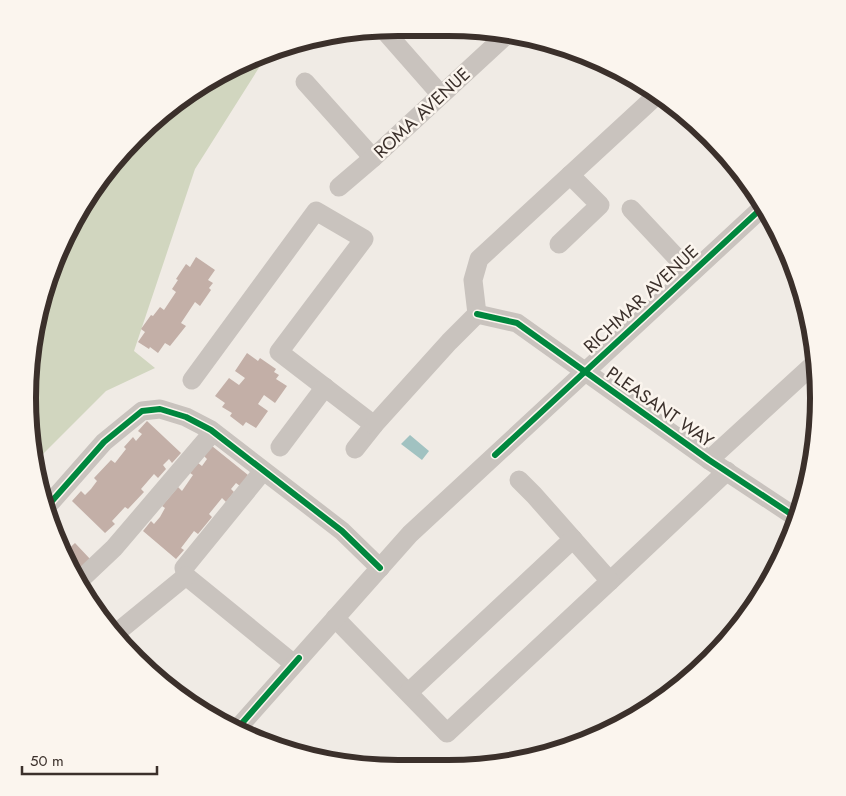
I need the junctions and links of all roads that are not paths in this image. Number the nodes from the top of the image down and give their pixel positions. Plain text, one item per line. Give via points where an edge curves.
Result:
1 (389, 36) edge
2 (501, 40) edge
3 (305, 82) dead end
4 (441, 95) junction
5 (652, 99) edge
6 (373, 158) junction
7 (570, 175) junction
8 (339, 187) dead end
9 (631, 209) dead end
10 (758, 212) edge
11 (559, 244) dead end
12 (691, 273) junction
13 (477, 314) junction
14 (809, 369) edge
15 (584, 372) junction
16 (192, 380) dead end
17 (325, 387) junction
18 (374, 425) junction
19 (213, 432) junction
20 (280, 447) dead end
21 (355, 448) dead end
22 (709, 460) junction
23 (263, 471) junction
24 (727, 471) junction
25 (519, 480) dead end
26 (52, 501) edge
27 (791, 514) edge
28 (573, 539) junction
29 (380, 568) junction
30 (186, 576) junction
31 (84, 577) edge
32 (610, 581) junction
33 (335, 618) junction
34 (120, 630) edge
35 (294, 664) junction
36 (408, 692) junction
37 (242, 724) edge

1 - 4 street
2 - 4 street, ROMA AVENUE
3 - 6 street
4 - 6 street, ROMA AVENUE
5 - 7 street
6 - 8 street, ROMA AVENUE
7 - 11 street via 600,205
7 - 13 street via 479,259 473,280
9 - 12 street
10 - 12 street, RICHMAR AVENUE
12 - 15 street, RICHMAR AVENUE
13 - 15 street, PLEASANT WAY via 517,323
13 - 18 street
14 - 22 street
15 - 22 street, PLEASANT WAY
15 - 29 street, RICHMAR AVENUE via 410,534
16 - 17 street via 316,211 364,239 279,352
17 - 18 street
17 - 20 street
18 - 21 street
19 - 23 street
19 - 26 street via 186,416 160,409 142,411 104,442
19 - 31 street via 114,548
22 - 24 street, PLEASANT WAY
23 - 29 street via 342,531
23 - 30 street via 191,558 184,568
24 - 27 street, PLEASANT WAY
24 - 32 street
25 - 28 street
28 - 32 street
28 - 36 street
29 - 33 street, RICHMAR AVENUE
30 - 34 street
30 - 35 street
32 - 36 street via 447,733
33 - 35 street, RICHMAR AVENUE
33 - 36 street
35 - 37 street, RICHMAR AVENUE

